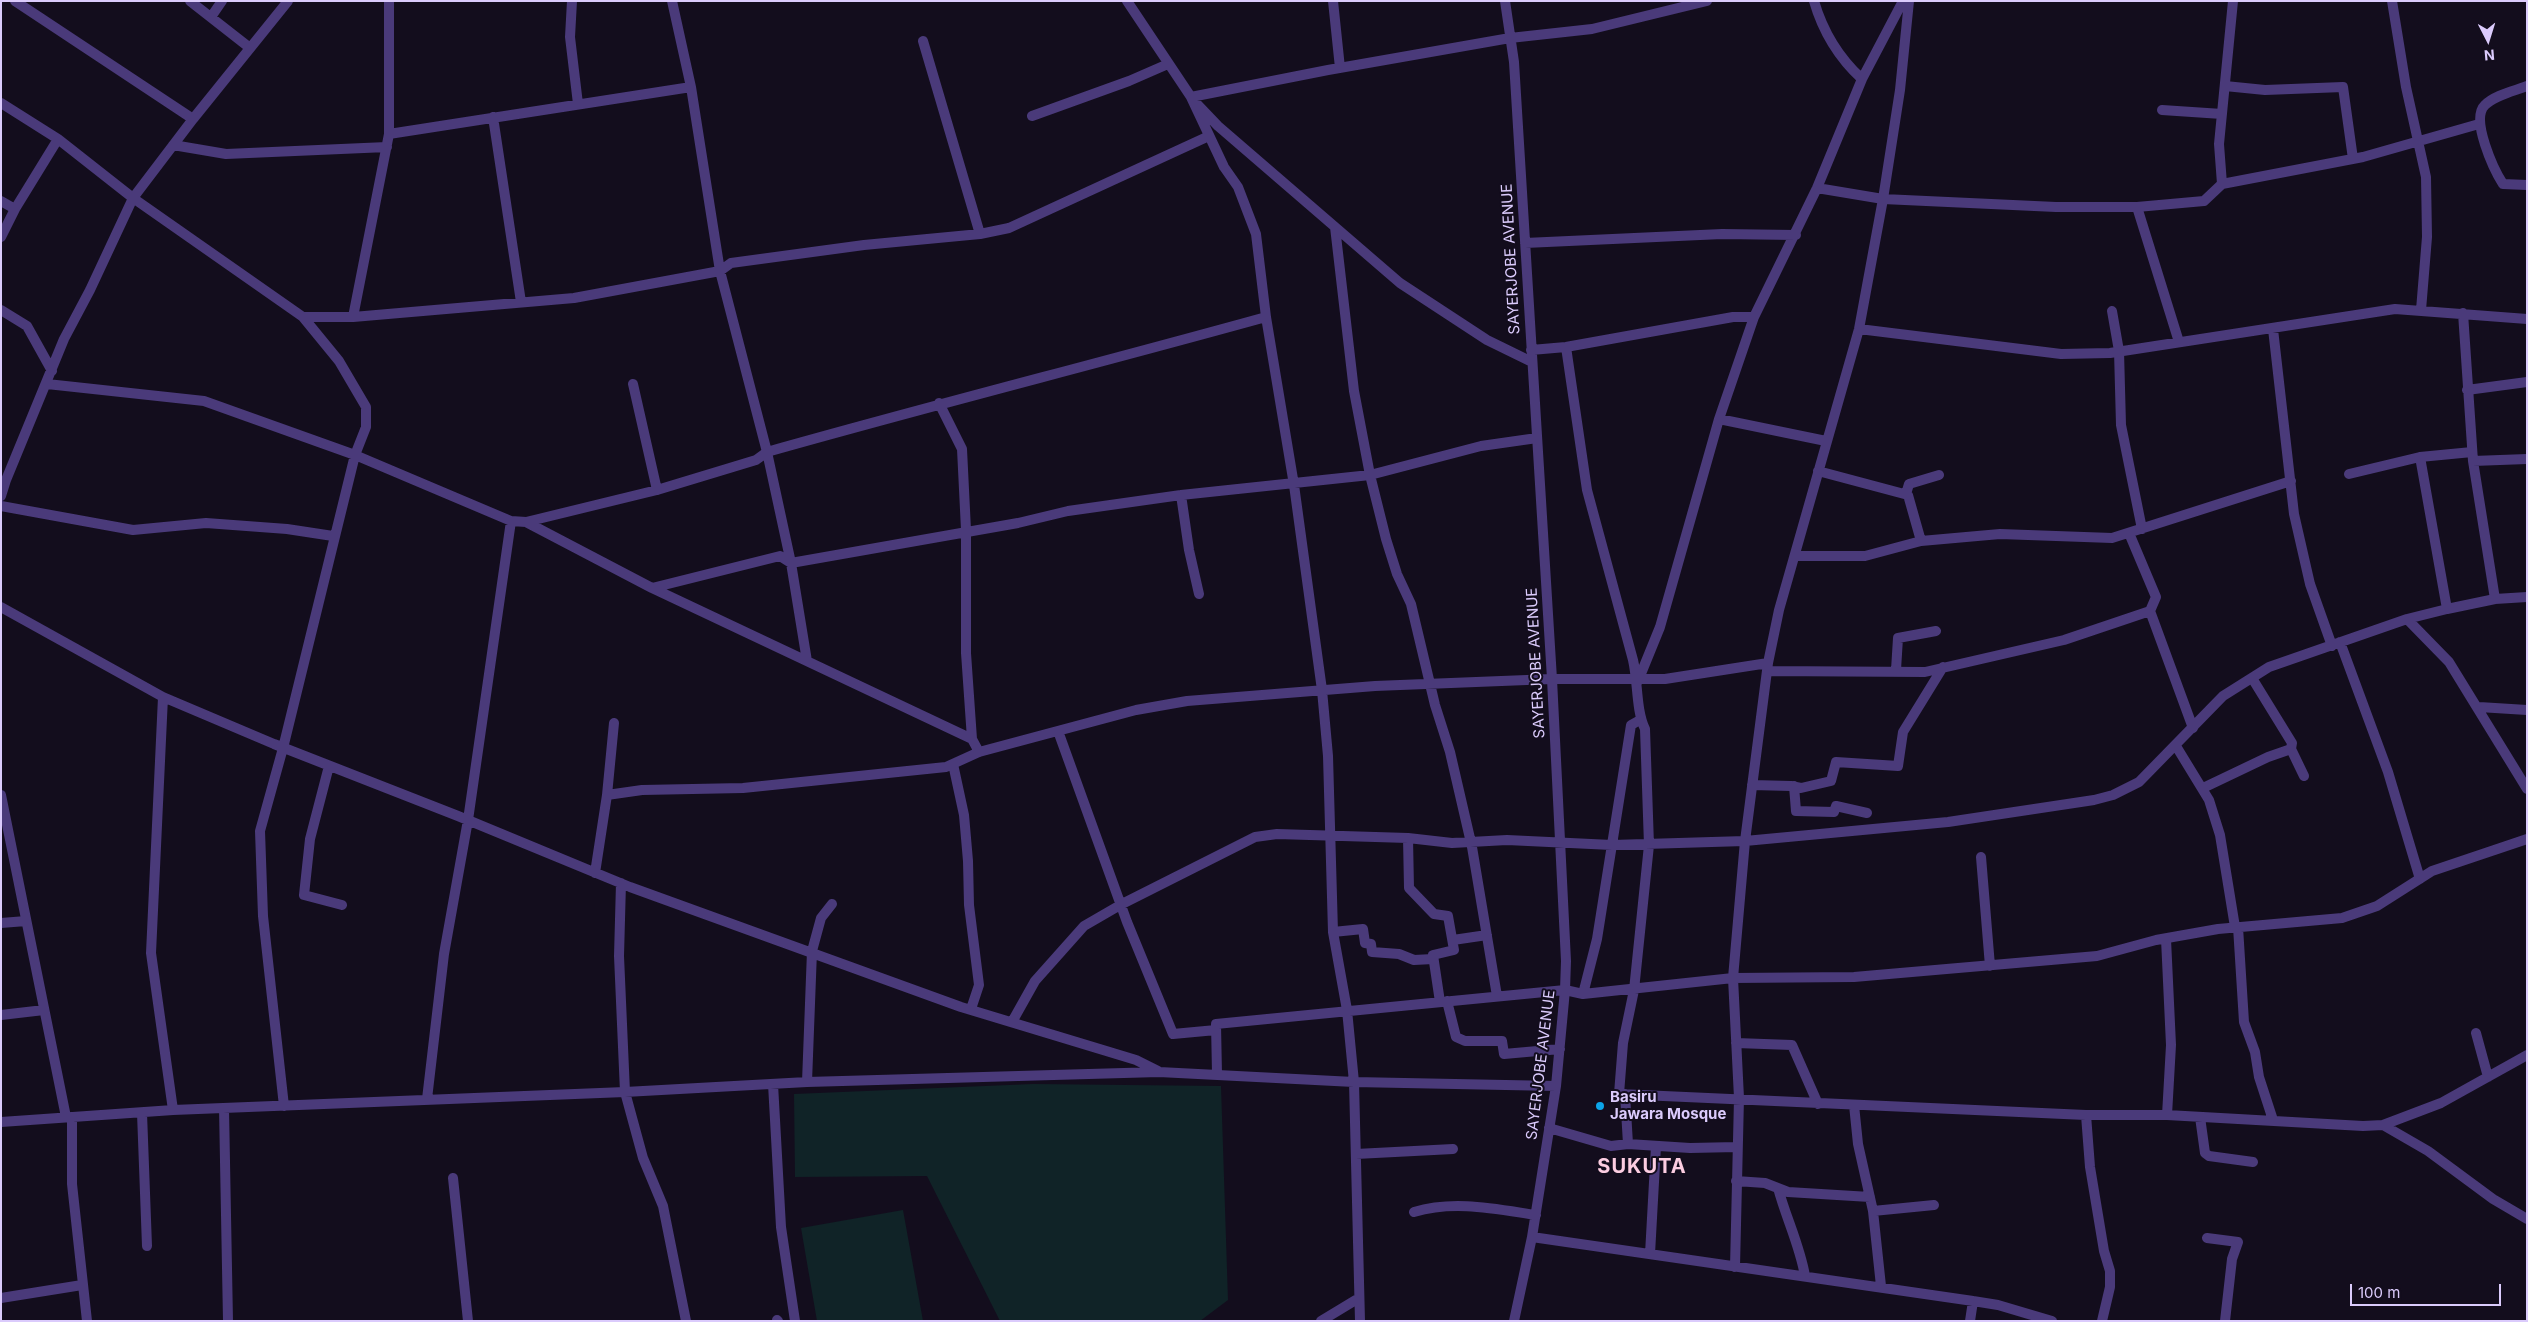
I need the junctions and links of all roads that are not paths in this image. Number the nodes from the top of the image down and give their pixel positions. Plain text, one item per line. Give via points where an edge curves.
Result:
1 (15, 1) edge
2 (190, 1) edge
3 (222, 1) edge
4 (288, 1) edge
5 (389, 1) edge
6 (572, 1) edge
7 (672, 1) edge
8 (1126, 1) edge
9 (1333, 1) edge
10 (1505, 1) edge
11 (1707, 1) edge
12 (1814, 1) edge
13 (1902, 1) edge
14 (1908, 1) edge
15 (2233, 1) edge
16 (2392, 1) edge
17 (211, 17) junction
18 (1510, 38) junction
19 (924, 42) dead end
20 (250, 48) junction
21 (1168, 64) junction
22 (1340, 68) junction
23 (1862, 79) junction
24 (2225, 86) junction
25 (2527, 86) edge
26 (691, 87) junction
27 (1191, 97) junction
28 (1, 103) edge
29 (578, 104) junction
30 (2162, 110) dead end
31 (2222, 114) junction
32 (1032, 116) dead end
33 (493, 117) junction
34 (193, 119) junction
35 (2479, 124) junction
36 (389, 134) junction
37 (1209, 136) junction
38 (58, 140) junction
39 (2417, 142) junction
40 (173, 145) junction
41 (387, 146) junction
42 (2353, 159) junction
43 (2222, 184) junction
44 (2527, 185) edge
45 (1817, 188) junction
46 (133, 198) junction
47 (1883, 199) junction
48 (1, 201) edge
49 (2137, 207) junction
50 (15, 209) junction
51 (1335, 227) junction
52 (980, 234) junction
53 (1796, 235) junction
54 (1, 237) edge
55 (1525, 243) junction
56 (720, 271) junction
57 (521, 302) junction
58 (1, 310) edge
59 (2421, 310) junction
60 (2112, 311) dead end
61 (2463, 313) junction
62 (302, 317) junction
63 (353, 317) junction
64 (1266, 317) junction
65 (1754, 317) junction
66 (2527, 319) edge
67 (1859, 329) junction
68 (2274, 329) junction
69 (2179, 342) junction
70 (1566, 347) junction
71 (1531, 350) junction
72 (2119, 351) junction
73 (1532, 362) junction
74 (52, 371) junction
75 (2527, 382) edge
76 (47, 384) junction
77 (633, 384) dead end
78 (2467, 390) junction
79 (939, 403) junction
80 (1720, 419) junction
81 (1537, 438) junction
82 (1826, 441) junction
83 (767, 452) junction
84 (355, 455) junction
85 (2472, 456) junction
86 (2420, 458) junction
87 (2527, 459) edge
88 (1818, 471) junction
89 (2349, 474) dead end
90 (1370, 476) junction
91 (1939, 476) dead end
92 (3, 479) edge
93 (2291, 481) junction
94 (1294, 485) junction
95 (657, 490) junction
96 (1906, 494) junction
97 (1181, 495) junction
98 (1, 496) edge
99 (1, 506) edge
100 (511, 521) junction
101 (526, 522) junction
102 (2142, 529) junction
103 (966, 530) junction
104 (2129, 533) junction
105 (333, 536) junction
106 (1921, 541) junction
107 (1795, 556) junction
108 (791, 563) junction
109 (652, 588) junction
110 (1199, 594) dead end
111 (2527, 597) edge
112 (2495, 599) junction
113 (1, 607) edge
114 (2447, 609) junction
115 (2150, 611) junction
116 (2407, 619) junction
117 (1936, 631) dead end
118 (2336, 644) junction
119 (807, 661) junction
120 (1767, 667) junction
121 (1943, 667) junction
122 (1896, 670) junction
123 (2252, 678) junction
124 (1552, 679) junction
125 (1638, 680) junction
126 (1430, 685) junction
127 (1322, 690) junction
128 (163, 697) junction
129 (2479, 707) junction
130 (2527, 710) edge
131 (1640, 720) junction
132 (614, 722) dead end
133 (2193, 728) junction
134 (1058, 731) junction
135 (972, 739) junction
136 (2176, 746) junction
137 (283, 748) junction
138 (2291, 748) junction
139 (979, 752) junction
140 (953, 764) junction
141 (329, 766) junction
142 (2304, 776) dead end
143 (1752, 785) junction
144 (1794, 786) junction
145 (2203, 788) junction
146 (2527, 789) edge
147 (1, 795) edge
148 (607, 795) junction
149 (1867, 813) dead end
150 (468, 820) junction
151 (5, 829) edge
152 (1331, 836) junction
153 (1408, 838) junction
154 (2527, 839) edge
155 (1561, 841) junction
156 (1745, 841) junction
157 (1471, 842) junction
158 (1612, 845) junction
159 (1649, 845) junction
160 (1981, 857) dead end
161 (595, 873) junction
162 (2420, 878) junction
163 (621, 883) junction
164 (832, 904) dead end
165 (1122, 904) junction
166 (342, 905) dead end
167 (26, 921) junction
168 (1, 923) edge
169 (2237, 927) junction
170 (1333, 932) junction
171 (1487, 935) junction
172 (2166, 938) junction
173 (1453, 940) junction
174 (812, 951) junction
175 (1433, 959) junction
176 (1990, 966) junction
177 (1733, 978) junction
178 (1565, 990) junction
179 (1634, 990) junction
180 (1583, 994) junction
181 (1497, 996) junction
182 (1444, 1002) junction
183 (44, 1010) junction
184 (971, 1010) junction
185 (1347, 1010) junction
186 (1, 1016) edge
187 (1012, 1022) junction
188 (1216, 1030) junction
189 (2476, 1033) dead end
190 (1736, 1044) junction
191 (1560, 1049) junction
192 (2527, 1055) edge
193 (1158, 1072) junction
194 (1217, 1074) junction
195 (2488, 1078) junction
196 (807, 1082) junction
197 (1354, 1082) junction
198 (772, 1084) junction
199 (1556, 1086) junction
200 (625, 1092) junction
201 (1625, 1094) junction
202 (1739, 1098) junction
203 (427, 1099) junction
204 (1818, 1104) junction
205 (1854, 1105) junction
206 (284, 1106) junction
207 (224, 1108) junction
208 (173, 1110) junction
209 (142, 1113) junction
210 (2086, 1115) junction
211 (2167, 1115) junction
212 (69, 1117) junction
213 (2200, 1117) junction
214 (2273, 1120) junction
215 (1, 1122) edge
216 (2383, 1125) junction
217 (1549, 1128) junction
218 (1628, 1144) junction
219 (1656, 1146) junction
220 (1737, 1147) junction
221 (1453, 1148) dead end
222 (1356, 1154) junction
223 (2253, 1162) dead end
224 (453, 1178) dead end
225 (1736, 1181) junction
226 (1778, 1188) junction
227 (1870, 1197) junction
228 (1934, 1205) dead end
229 (1872, 1211) junction
230 (1414, 1212) dead end
231 (1536, 1215) junction
232 (2527, 1219) edge
233 (1532, 1237) junction
234 (2207, 1238) dead end
235 (147, 1246) dead end
236 (1650, 1254) junction
237 (1735, 1267) junction
238 (1805, 1276) junction
239 (82, 1285) junction
240 (1881, 1286) junction
241 (1, 1298) edge
242 (1359, 1298) junction
243 (1973, 1300) junction
244 (87, 1321) edge
245 (228, 1321) edge
246 (468, 1321) edge
247 (686, 1321) edge
248 (795, 1321) edge
249 (1321, 1321) edge
250 (1360, 1321) edge
251 (1514, 1321) edge
252 (1970, 1321) edge
253 (2052, 1321) edge
254 (2102, 1321) edge
255 (2225, 1321) edge

1 - 34 street
2 - 17 street
3 - 17 street
4 - 20 street
5 - 36 street
6 - 29 street via 570,38
7 - 26 street
8 - 21 street
9 - 22 street
10 - 18 street, SAYERJOBE AVENUE
11 - 18 street via 1592,29
12 - 23 street via 1820,21 1843,62
13 - 23 street
14 - 47 street via 1900,90
15 - 24 street
16 - 39 street
17 - 20 street
18 - 22 street
18 - 55 street, SAYERJOBE AVENUE
19 - 52 street
20 - 34 street
21 - 27 street
21 - 32 street
22 - 27 street
23 - 45 street
24 - 31 street
24 - 42 street via 2265,90 2343,87
25 - 35 street via 2486,104 2480,113
26 - 29 street
26 - 56 street
27 - 37 street
27 - 51 street via 1218,126
28 - 38 street
29 - 33 street
30 - 31 street
31 - 43 street via 2219,144
33 - 36 street
33 - 57 street
34 - 40 street
35 - 39 street
35 - 44 street via 2495,171 2503,184
36 - 41 street
37 - 52 street via 1009,228
37 - 64 street via 1238,187 1256,234
38 - 46 street
38 - 50 street
39 - 42 street
39 - 59 street via 2426,177 2427,237
40 - 41 street via 226,154
40 - 46 street
41 - 63 street
42 - 43 street
43 - 49 street via 2204,201
45 - 47 street
45 - 53 street
46 - 62 street
46 - 74 street via 64,339
47 - 49 street via 2056,207
47 - 67 street
48 - 50 street
49 - 69 street
50 - 54 street
51 - 73 street via 1400,283 1440,311 1487,340
51 - 90 street via 1354,391
52 - 56 street via 731,263
53 - 55 street via 1722,234
53 - 65 street
55 - 71 street, SAYERJOBE AVENUE
56 - 57 street via 574,298
56 - 83 street
57 - 63 street
58 - 74 street via 27,326
59 - 61 street
59 - 68 street via 2394,309
60 - 72 street
61 - 66 street
61 - 78 street
62 - 63 street
62 - 84 street via 339,361 366,407 366,427
64 - 79 street via 1046,378
64 - 94 street
65 - 70 street via 1734,317
65 - 80 street
67 - 72 street via 2061,354
67 - 82 street
68 - 69 street
68 - 93 street
69 - 72 street
70 - 71 street
70 - 125 street via 1587,490
71 - 73 street, SAYERJOBE AVENUE
72 - 102 street via 2121,425
73 - 81 street, SAYERJOBE AVENUE
74 - 76 street
75 - 78 street
76 - 84 street via 204,401
76 - 92 street
77 - 95 street
78 - 85 street
79 - 83 street
79 - 103 street via 962,449
80 - 82 street
80 - 125 street via 1660,627
81 - 90 street via 1481,446
81 - 124 street, SAYERJOBE AVENUE
82 - 88 street
83 - 95 street via 756,460
83 - 108 street
84 - 100 street
84 - 105 street
85 - 86 street
85 - 87 street
85 - 112 street
86 - 89 street
86 - 114 street
88 - 96 street
88 - 107 street
90 - 94 street
90 - 126 street via 1397,574 1411,604
91 - 96 street via 1908,484
92 - 98 street
93 - 102 street
93 - 118 street via 2294,514 2310,584
94 - 97 street
94 - 127 street
95 - 101 street
96 - 106 street
97 - 103 street
97 - 110 street
99 - 105 street via 133,530 206,523
100 - 101 street
100 - 150 street
101 - 109 street
102 - 104 street
103 - 108 street
103 - 135 street via 966,653
104 - 106 street via 2112,538 2000,534
104 - 115 street via 2156,597
105 - 137 street
106 - 107 street via 1864,556
107 - 120 street
108 - 109 street via 780,556
108 - 119 street
109 - 119 street
111 - 112 street
112 - 114 street
113 - 128 street
114 - 116 street
115 - 121 street via 2064,640
115 - 133 street
116 - 118 street
116 - 129 street via 2449,662
117 - 122 street via 1898,638
118 - 123 street via 2269,667
118 - 162 street via 2388,772
119 - 135 street
120 - 122 street
120 - 125 street
120 - 143 street
121 - 122 street via 1925,672
121 - 144 street via 1903,732 1898,766 1836,762 1831,781 1801,788
123 - 133 street via 2223,696
123 - 138 street via 2292,743
124 - 125 street
124 - 126 street
124 - 155 street, SAYERJOBE AVENUE
125 - 131 street
126 - 127 street
126 - 157 street
127 - 134 street via 1186,701 1136,710
127 - 152 street
128 - 137 street
128 - 208 street via 151,953
129 - 130 street
129 - 146 street
131 - 158 street via 1631,724
131 - 159 street via 1644,729
132 - 148 street
133 - 136 street
134 - 139 street
134 - 165 street
135 - 139 street
136 - 145 street
136 - 156 street via 2139,782 2094,800 1948,822
137 - 141 street
137 - 206 street via 260,831 263,916
138 - 142 street
138 - 145 street
139 - 140 street
140 - 148 street via 946,768 742,788 642,790
140 - 184 street via 964,815 969,906 979,985
141 - 150 street
141 - 166 street via 310,839 304,896
143 - 144 street
143 - 156 street
144 - 149 street via 1796,811 1834,812 1836,806
145 - 169 street via 2210,800 2220,835
147 - 151 street
148 - 161 street
150 - 161 street
150 - 203 street via 444,954
151 - 167 street
152 - 153 street
152 - 165 street via 1277,834 1255,837
152 - 170 street
153 - 157 street
153 - 173 street via 1409,888 1434,914 1448,916
154 - 162 street via 2481,853
155 - 157 street
155 - 158 street
155 - 178 street, SAYERJOBE AVENUE
156 - 159 street
156 - 177 street
157 - 171 street
158 - 159 street
158 - 180 street via 1597,939
159 - 179 street
160 - 176 street
161 - 163 street
162 - 169 street via 2377,906 2342,918
163 - 174 street
163 - 200 street via 619,956
164 - 174 street via 821,918
165 - 187 street via 1084,926 1072,938 1035,982
165 - 188 street via 1173,1034
167 - 168 street
167 - 183 street
169 - 172 street
169 - 214 street via 2244,1022
170 - 175 street via 1363,929 1365,943 1371,944 1372,952 1398,954 1414,960
170 - 185 street
171 - 173 street
171 - 181 street
172 - 176 street via 2097,956
172 - 211 street via 2171,1045
173 - 175 street via 1454,950 1433,955
174 - 184 street
174 - 196 street
175 - 182 street
176 - 177 street via 1854,978
177 - 179 street
177 - 190 street
178 - 180 street
178 - 181 street
178 - 191 street, SAYERJOBE AVENUE
179 - 180 street
179 - 201 street via 1623,1043 1619,1094
181 - 182 street
182 - 185 street
182 - 191 street via 1456,1037 1465,1041 1502,1041 1504,1054
183 - 186 street
183 - 212 street
184 - 187 street
185 - 188 street via 1216,1024
185 - 197 street
187 - 193 street via 1136,1060
188 - 194 street
189 - 195 street
190 - 202 street
190 - 204 street via 1792,1045
191 - 199 street, SAYERJOBE AVENUE
192 - 195 street via 2500,1068
193 - 194 street
193 - 196 street
194 - 197 street
195 - 216 street via 2441,1103
196 - 198 street
197 - 199 street
197 - 222 street
198 - 200 street
198 - 248 street via 781,1228
199 - 217 street, SAYERJOBE AVENUE
200 - 203 street
200 - 247 street via 643,1158 663,1206
201 - 202 street
201 - 218 street
202 - 204 street
202 - 220 street
203 - 206 street
204 - 205 street
205 - 210 street
205 - 227 street via 1858,1144
206 - 207 street
207 - 208 street
207 - 245 street
208 - 209 street
209 - 212 street
209 - 235 street
210 - 211 street
210 - 254 street via 2090,1167 2110,1271 2110,1287
211 - 213 street
212 - 215 street
212 - 239 street
213 - 214 street
213 - 223 street via 2205,1153
214 - 216 street
216 - 232 street via 2428,1151 2493,1199
217 - 218 street via 1611,1146
217 - 231 street, SAYERJOBE AVENUE
218 - 219 street
219 - 220 street
219 - 236 street
220 - 225 street
221 - 222 street
222 - 242 street
224 - 246 street
225 - 226 street via 1765,1183
225 - 237 street
226 - 227 street via 1788,1192
226 - 238 street via 1802,1255
227 - 229 street
228 - 229 street
229 - 240 street
230 - 231 street via 1430,1207 1462,1205
231 - 233 street, SAYERJOBE AVENUE
233 - 236 street
233 - 251 street, SAYERJOBE AVENUE
234 - 255 street via 2238,1242 2232,1259
236 - 237 street
237 - 238 street
238 - 240 street
239 - 241 street
239 - 244 street
240 - 243 street
242 - 249 street
242 - 250 street
243 - 252 street
243 - 253 street

